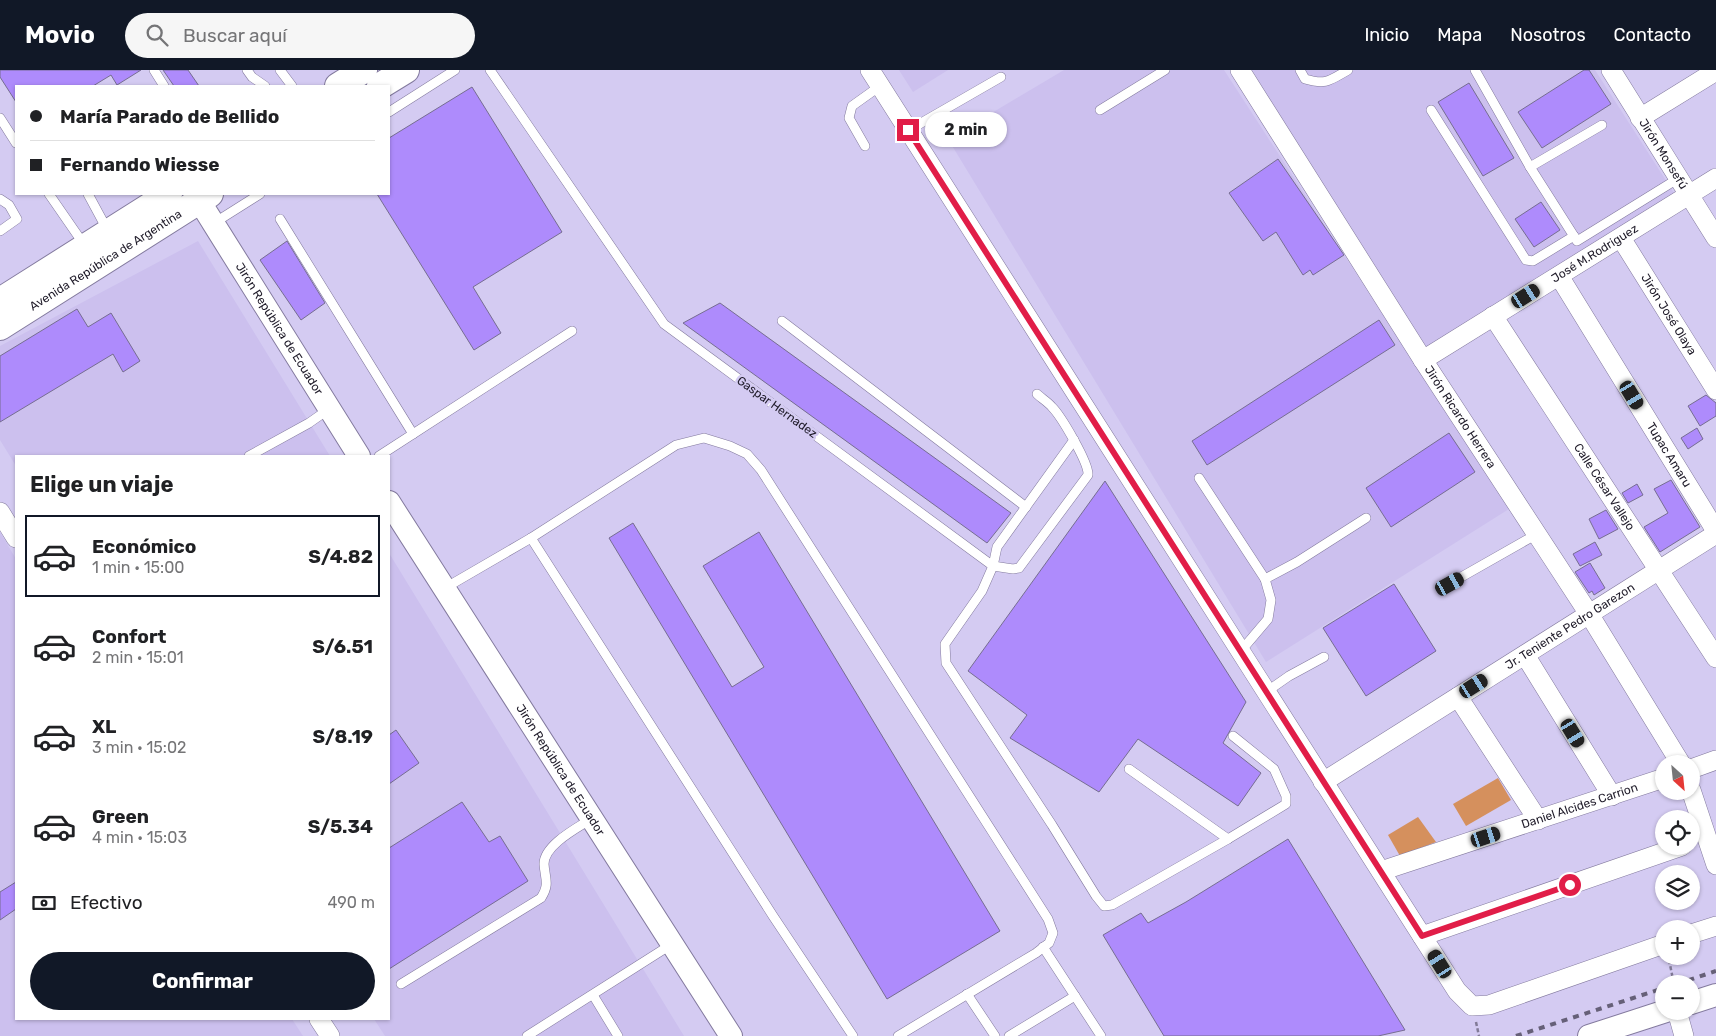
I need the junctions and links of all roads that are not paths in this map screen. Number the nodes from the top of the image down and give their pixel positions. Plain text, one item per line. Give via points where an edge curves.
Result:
1 (154, 70) edge
2 (247, 70) edge
3 (280, 70) edge
4 (364, 70) edge
5 (406, 70) edge
6 (455, 70) edge
7 (490, 70) edge
8 (870, 70) edge
9 (1165, 70) edge
10 (1240, 70) edge
11 (1300, 70) edge
12 (1348, 70) edge
13 (1475, 70) edge
14 (1611, 70) edge
15 (1716, 71) edge
16 (1001, 77) dead end
17 (163, 85) edge
18 (265, 85) edge
19 (291, 85) edge
20 (340, 85) edge
21 (382, 85) edge
22 (880, 86) junction
23 (1100, 110) dead end
24 (1431, 110) dead end
25 (390, 111) edge
26 (0, 118) edge
27 (1640, 118) junction
28 (1602, 125) dead end
29 (908, 130) junction
30 (15, 141) edge
31 (865, 146) dead end
32 (1530, 167) junction
33 (1679, 178) junction
34 (1716, 178) edge
35 (51, 195) edge
36 (89, 195) edge
37 (167, 195) edge
38 (258, 195) edge
39 (1689, 195) junction
40 (201, 196) edge
41 (0, 199) edge
42 (280, 219) dead end
43 (214, 223) junction
44 (0, 231) edge
45 (109, 232) junction
46 (1574, 236) junction
47 (1621, 238) junction
48 (1716, 238) edge
49 (85, 246) junction
50 (1559, 276) junction
51 (0, 301) edge
52 (1494, 316) junction
53 (782, 321) dead end
54 (0, 326) edge
55 (572, 331) dead end
56 (1423, 360) junction
57 (1716, 390) edge
58 (1036, 394) dead end
59 (329, 409) junction
60 (413, 434) junction
61 (1074, 440) junction
62 (251, 455) edge
63 (358, 455) edge
64 (381, 455) edge
65 (1199, 478) dead end
66 (1026, 507) junction
67 (391, 510) edge
68 (0, 512) edge
69 (1366, 518) dead end
70 (1716, 533) edge
71 (1537, 534) junction
72 (15, 536) edge
73 (531, 538) junction
74 (994, 566) junction
75 (1658, 571) junction
76 (1265, 579) junction
77 (1450, 584) dead end
78 (444, 588) junction
79 (1589, 614) junction
80 (1240, 652) junction
81 (1525, 655) junction
82 (1324, 657) dead end
83 (1716, 658) edge
84 (1266, 693) junction
85 (1458, 697) junction
86 (1233, 736) dead end
87 (1675, 755) edge
88 (1716, 760) edge
89 (1700, 766) edge
90 (1129, 769) dead end
91 (1655, 781) edge
92 (1323, 782) junction
93 (1612, 796) junction
94 (1694, 800) edge
95 (591, 818) junction
96 (1538, 820) junction
97 (1705, 838) edge
98 (1228, 839) junction
99 (1656, 855) edge
100 (1716, 865) edge
101 (1380, 871) junction
102 (1716, 926) edge
103 (1700, 931) edge
104 (1422, 936) junction
105 (672, 944) junction
106 (1043, 947) junction
107 (1655, 947) edge
108 (401, 984) dead end
109 (593, 994) junction
110 (967, 994) junction
111 (1716, 995) edge
112 (1075, 996) junction
113 (1700, 1000) edge
114 (1655, 1015) edge
115 (320, 1020) edge
116 (1680, 1020) edge
117 (1021, 1033) edge
118 (330, 1036) edge
119 (527, 1036) edge
120 (618, 1036) edge
121 (730, 1036) edge
122 (853, 1036) edge
123 (898, 1036) edge
124 (996, 1036) edge
125 (1009, 1036) edge
126 (1101, 1036) edge
127 (1589, 1036) edge
128 (1684, 1036) edge

1 - 17 lane
2 - 18 lane
3 - 19 lane
4 - 20 main road
5 - 21 main road
6 - 25 lane
7 - 74 lane, Gaspar Hernadez via 664,324
8 - 22 street
9 - 23 lane
10 - 56 street, Jirón Ricardo Herrera
11 - 12 lane via 1305,79 1320,83
13 - 32 lane
14 - 27 street, Jirón Monsefú
15 - 27 street
16 - 29 lane
22 - 29 street
22 - 31 lane via 852,106 849,118
24 - 46 lane via 1526,260 1533,261
26 - 30 lane
27 - 33 street, Jirón Monsefú
28 - 32 lane
29 - 80 street
32 - 46 lane
33 - 39 street, Jirón Monsefú
33 - 46 lane via 1576,241
34 - 39 street, José M.Rodriguez
35 - 49 lane
36 - 45 lane
37 - 45 main road, Avenida República de Argentina
38 - 43 lane
39 - 47 street, José M.Rodriguez
39 - 48 street, Jirón Monsefú
40 - 43 street, Jirón República de Ecuador
40 - 54 main road, Avenida República de Argentina
41 - 44 lane via 9,204 17,219
42 - 60 lane
43 - 59 street, Jirón República de Ecuador
45 - 49 main road, Avenida República de Argentina
47 - 50 street, José M.Rodriguez
47 - 57 street, Jirón José Olaya
49 - 51 main road, Avenida República de Argentina
50 - 52 street, José M.Rodriguez
50 - 70 street, Tupac Amaru
52 - 56 street, José M.Rodriguez
52 - 75 street, Calle César Vallejo
53 - 66 lane
55 - 60 lane
56 - 71 street, Jirón Ricardo Herrera
58 - 61 lane via 1052,406
59 - 62 lane
59 - 63 street, Jirón República de Ecuador
60 - 64 lane
61 - 66 lane
61 - 74 lane via 1088,468 1088,475 1019,568
65 - 76 lane
66 - 74 lane via 997,547
67 - 78 street, Jirón República de Ecuador
68 - 72 street
69 - 76 lane via 1298,562
70 - 75 street, Jr. Teniente Pedro Garezon
71 - 77 lane
71 - 79 street, Jirón Ricardo Herrera
73 - 78 lane
73 - 106 lane via 676,445 704,438 747,454 761,470 1048,919 1053,933 1049,943
73 - 122 lane
74 - 98 lane via 982,591 945,644 946,663 1104,906 1112,905
75 - 79 street, Jr. Teniente Pedro Garezon
75 - 83 street, Calle César Vallejo
76 - 80 lane via 1271,600 1268,619
78 - 95 street, Jirón República de Ecuador
79 - 81 street, Jr. Teniente Pedro Garezon
79 - 87 street, Jirón Ricardo Herrera
80 - 84 street
81 - 85 street, Jr. Teniente Pedro Garezon
81 - 93 street
82 - 84 lane
84 - 92 street
85 - 92 street, Jr. Teniente Pedro Garezon
85 - 96 street
86 - 98 lane via 1274,769 1287,800 1286,804
88 - 89 street
90 - 98 lane
91 - 93 street, Daniel Alcides Carrion
92 - 101 street
93 - 96 street, Daniel Alcides Carrion
94 - 97 street
95 - 105 street, Jirón República de Ecuador
95 - 108 lane via 547,851 544,862 546,889 541,898
96 - 101 street, Daniel Alcides Carrion
97 - 100 street
99 - 104 street
101 - 104 street
102 - 103 street
104 - 107 street via 1457,991 1472,1006 1489,1005
105 - 109 lane
105 - 121 street, Jirón República de Ecuador
106 - 110 lane
106 - 112 lane
109 - 119 lane
109 - 120 lane
110 - 123 lane
110 - 124 lane
111 - 113 street
112 - 117 lane
112 - 126 lane
114 - 127 street
115 - 118 street
116 - 128 street
117 - 125 lane

